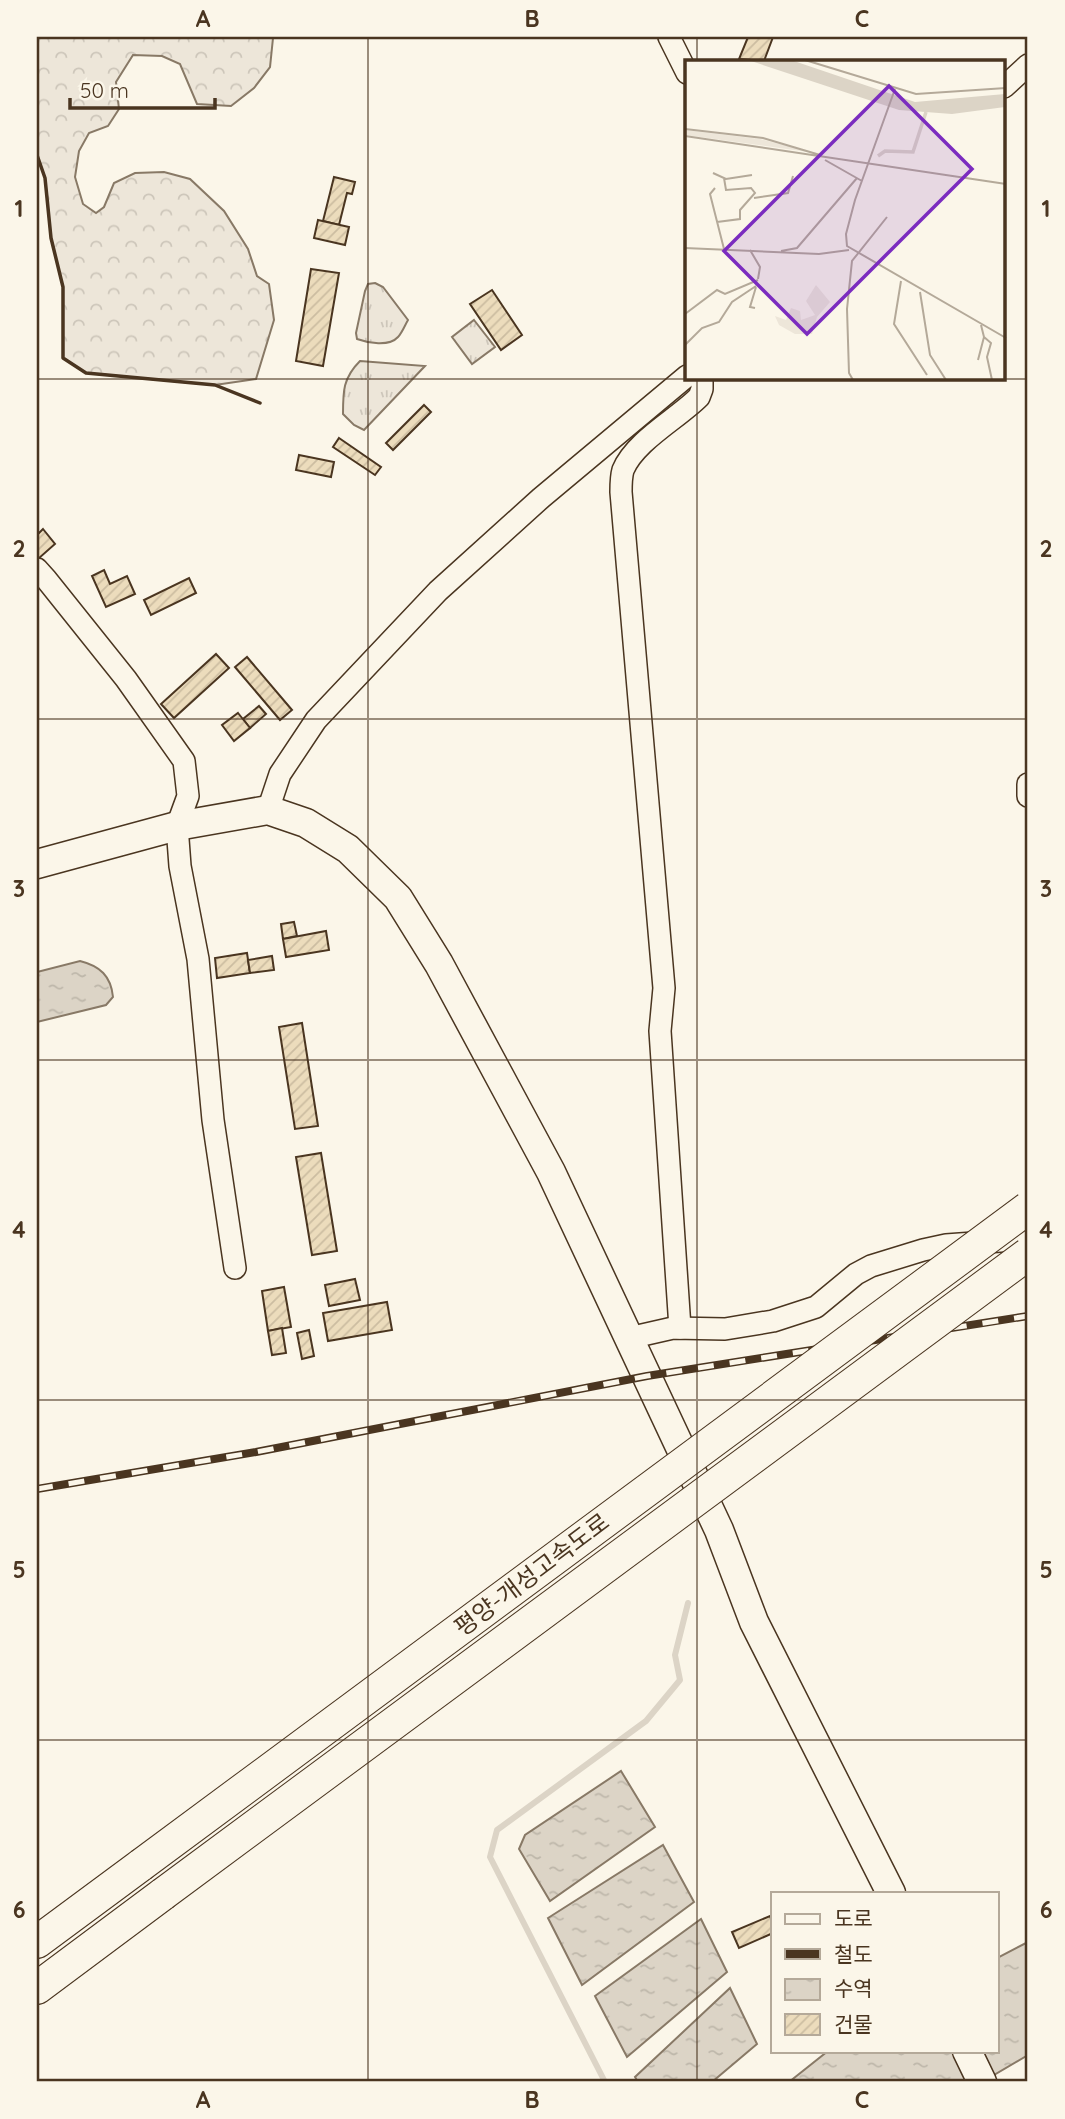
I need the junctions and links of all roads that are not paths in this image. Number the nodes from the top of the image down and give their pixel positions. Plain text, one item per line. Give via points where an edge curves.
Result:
1 (668, 37) edge
2 (1028, 65) edge
3 (685, 70) edge
4 (1006, 85) edge
5 (685, 378) edge
6 (702, 380) edge
7 (37, 569) edge
8 (1028, 784) edge
9 (1028, 796) edge
10 (268, 810) junction
11 (177, 825) junction
12 (37, 864) edge
13 (1028, 1208) edge
14 (1028, 1240) edge
15 (1028, 1254) edge
16 (235, 1268) dead end
17 (680, 1328) junction
18 (629, 1338) junction
19 (890, 1892) edge
20 (37, 1942) edge
21 (37, 1988) edge
22 (967, 2052) edge
23 (982, 2082) edge

1 - 3 street
2 - 4 street
5 - 10 street via 438,591 316,720 280,774
6 - 17 street via 699,397 629,458 621,492 664,988 660,1031
7 - 11 street via 126,679 184,761 188,796
8 - 9 street
10 - 11 main road
10 - 18 main road via 306,823 348,849 398,898 439,964 551,1172
11 - 12 main road
11 - 16 street
13 - 20 highway, 평양-개성고속도로, bridge
14 - 17 street via 946,1245 871,1266 816,1307 773,1321 725,1329
15 - 21 highway, 평양-개성고속도로, bridge
17 - 18 street
18 - 19 main road via 719,1530 754,1622
22 - 23 main road

